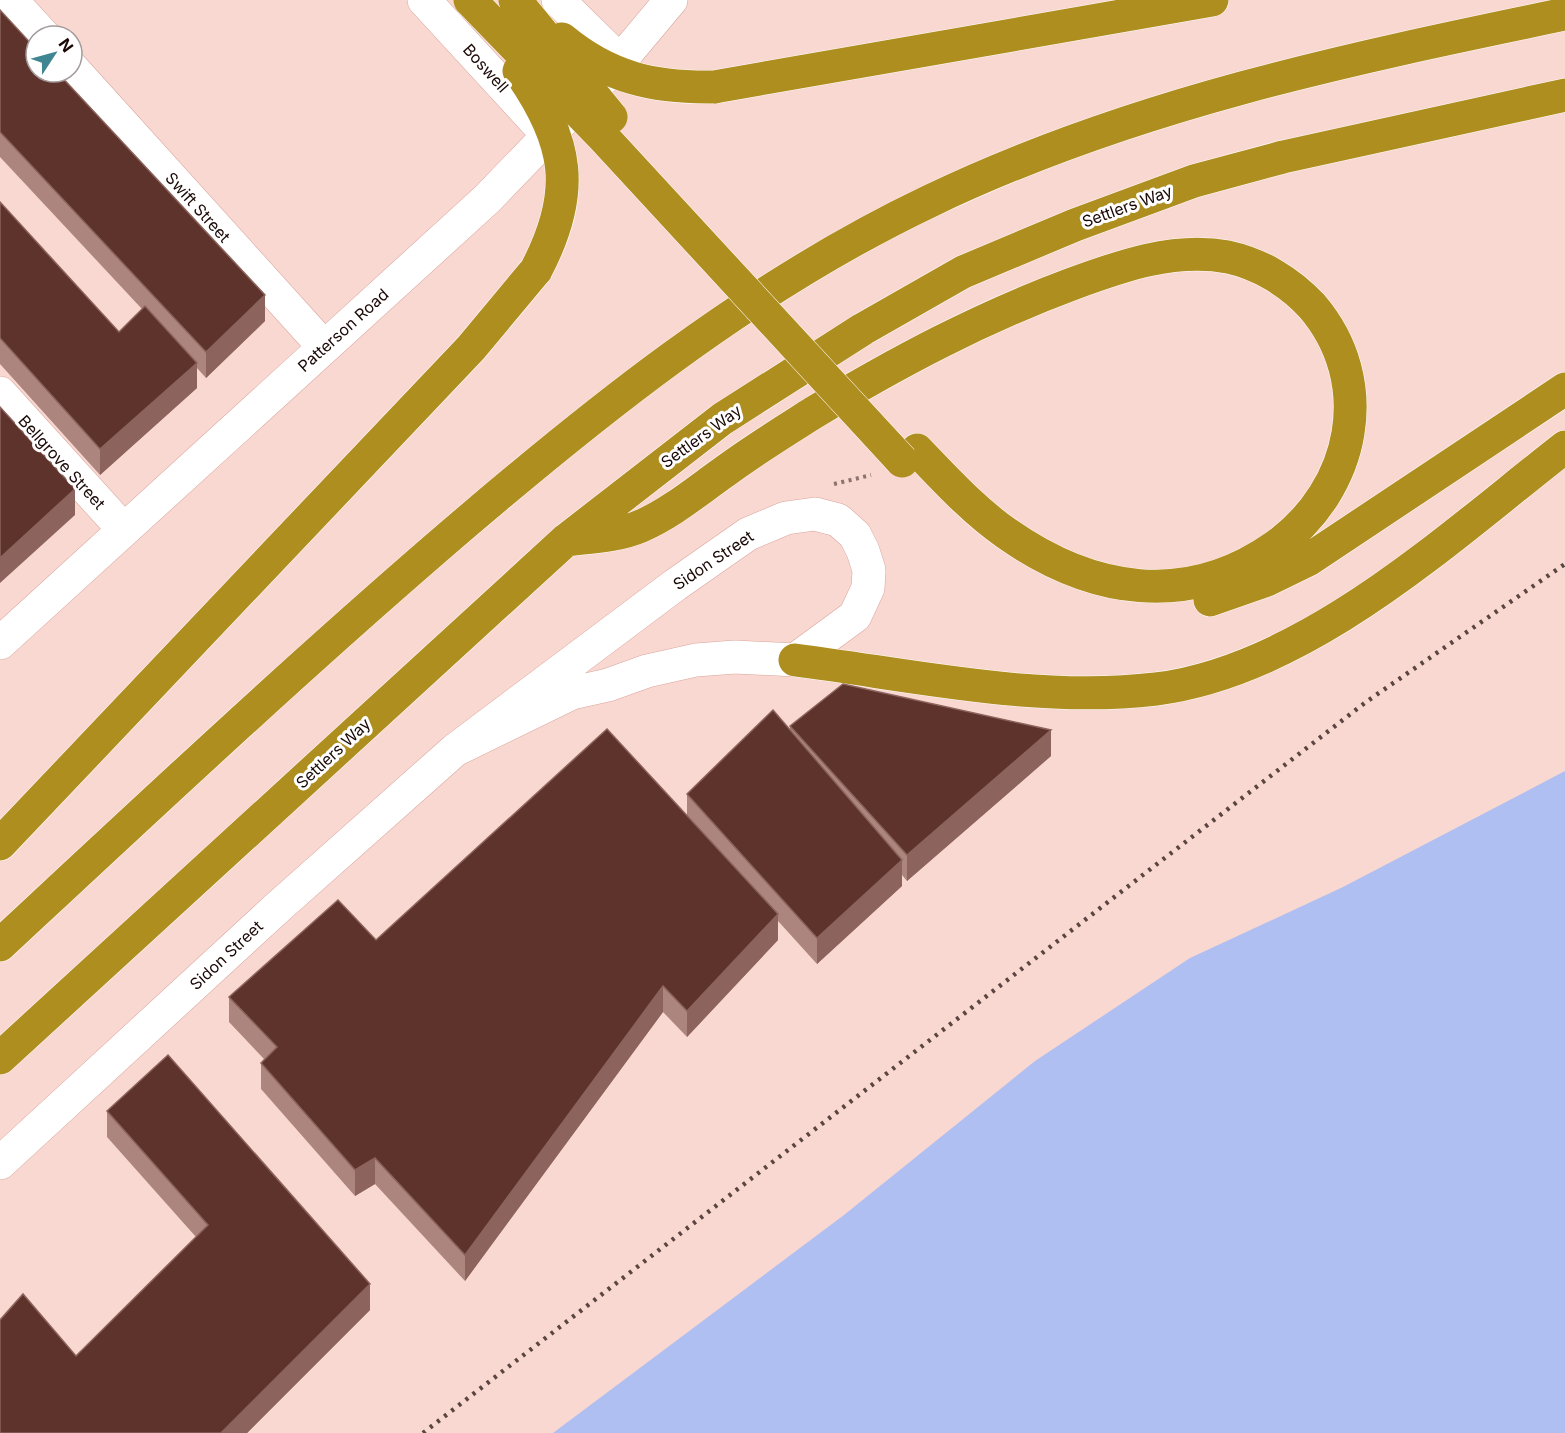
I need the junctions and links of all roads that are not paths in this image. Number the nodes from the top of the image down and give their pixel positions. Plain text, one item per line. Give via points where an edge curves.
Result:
1 (11, 0) edge
2 (424, 0) edge
3 (461, 0) edge
4 (470, 0) edge
5 (517, 0) edge
6 (558, 0) edge
7 (671, 0) edge
8 (1212, 0) edge
9 (1565, 14) edge
10 (33, 24) edge
11 (620, 61) junction
12 (84, 81) edge
13 (1565, 95) edge
14 (548, 135) junction
15 (324, 347) junction
16 (1565, 389) edge
17 (0, 393) edge
18 (1565, 447) edge
19 (909, 455) junction
20 (124, 530) junction
21 (566, 540) junction
22 (0, 643) edge
23 (795, 660) junction
24 (455, 750) junction
25 (0, 844) edge
26 (0, 945) edge
27 (0, 1059) edge
28 (0, 1163) edge

1 - 10 street
2 - 14 street, Boswell
3 - 25 highway, bridge via 531,88 548,120 560,158 559,218 536,270 471,348
4 - 19 highway, bridge
5 - 8 highway, bridge via 577,52 604,69 678,88 714,87
5 - 19 highway, bridge via 595,98
6 - 11 street
7 - 11 street, Patterson Road
9 - 26 highway via 1362,56 1195,99 1039,153 928,201 802,271 657,367 502,491 370,605
11 - 14 street, Patterson Road
12 - 15 street, Swift Street
13 - 21 highway, Settlers Way via 1306,152 1194,182 1075,225 963,272 863,329 722,419
14 - 15 street, Patterson Road via 487,199
15 - 20 street, Patterson Road
16 - 19 highway via 1308,560 1234,593 1166,608 1092,601 1033,575 973,534 941,505
17 - 20 street, Bellgrove Street
18 - 23 highway via 1330,624 1214,675 1158,688 1072,692 965,683
19 - 21 highway via 1004,532 1064,567 1093,579 1129,585 1194,583 1250,561 1276,546 1304,522 1325,494 1345,453 1350,387 1345,361 1323,319 1285,281 1229,257 1169,255 1094,276 964,328 809,415 666,514 637,528
20 - 22 street, Patterson Road
21 - 27 highway, Settlers Way
23 - 24 street, Sidon Street via 735,657 647,670 572,693
23 - 24 street, Sidon Street via 855,616 868,588 868,570 855,535 838,520 815,514 786,518 748,534
24 - 28 street, Sidon Street

